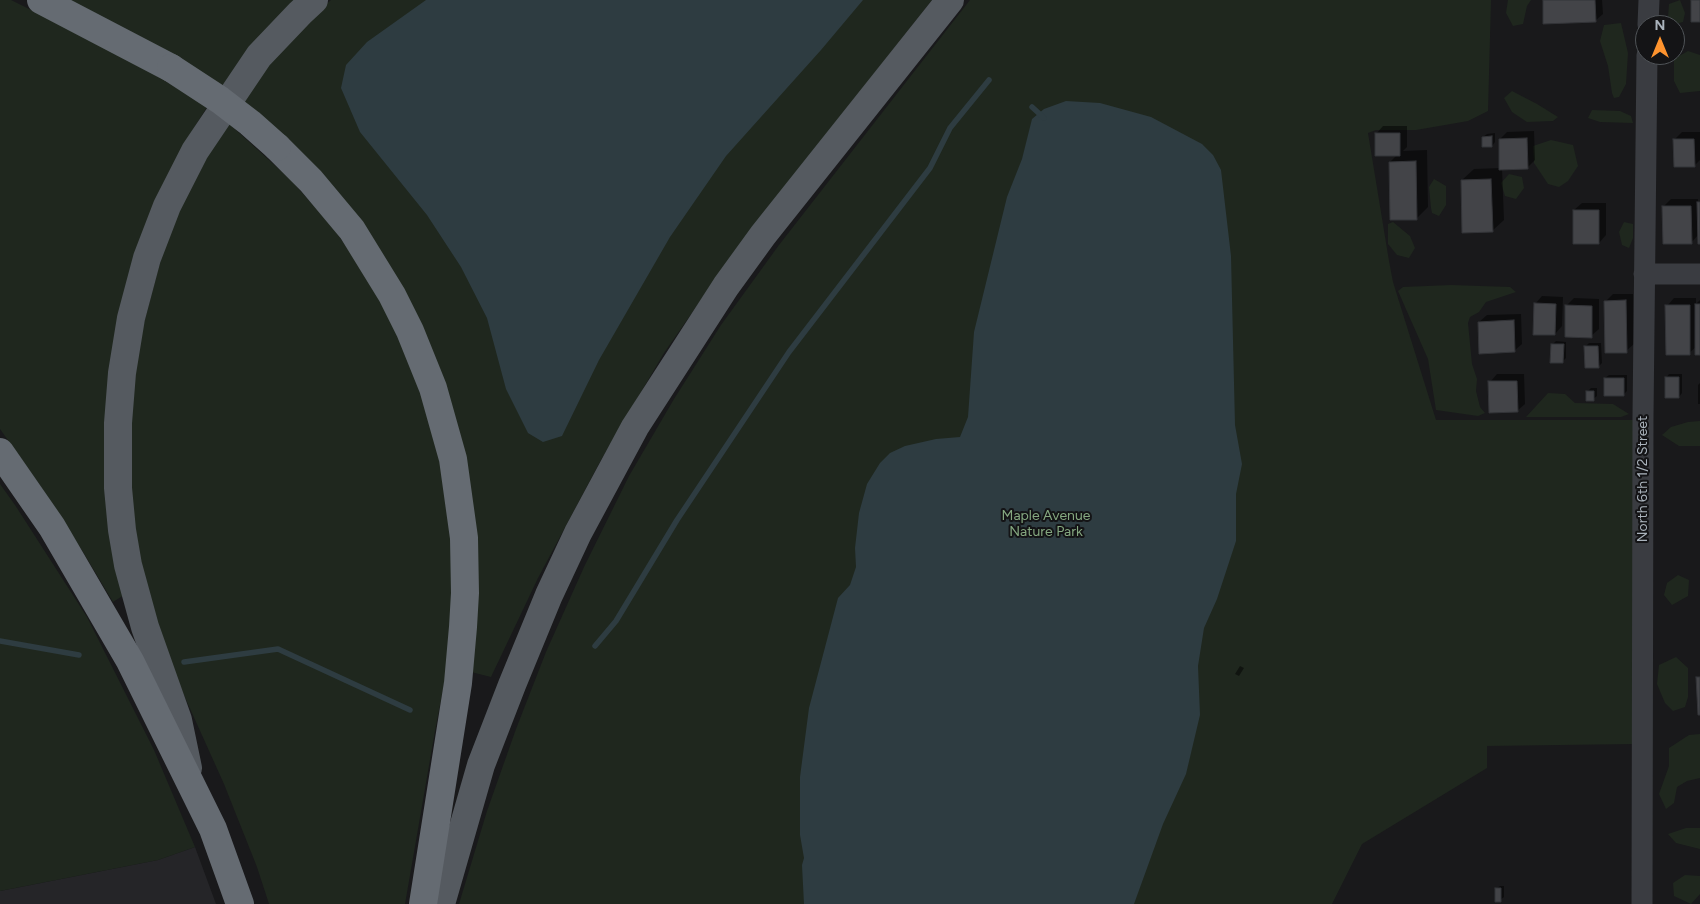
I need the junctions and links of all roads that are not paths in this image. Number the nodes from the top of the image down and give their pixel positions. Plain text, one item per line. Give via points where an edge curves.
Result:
1 (41, 0) edge
2 (314, 0) edge
3 (950, 0) edge
4 (1648, 0) edge
5 (1648, 15) edge
6 (1647, 65) edge
7 (1644, 274) junction
8 (1700, 274) edge
9 (0, 452) edge
10 (194, 792) junction
11 (240, 904) edge
12 (423, 904) edge
13 (441, 904) edge
14 (1642, 904) edge

1 - 12 highway, bridge via 171,68 220,100 277,147 312,181 352,230 410,331 433,388 453,459 464,538 465,592 458,683
2 - 10 main road via 259,56 195,151 167,206 147,258 131,318 122,373 118,488 128,565 145,628 178,720
3 - 13 main road via 763,235 635,427 578,534 512,685 481,765
4 - 5 street
6 - 7 street, North 6th 1/2 Street
7 - 8 street
7 - 14 street, North 6th 1/2 Street
9 - 10 highway via 52,527 130,661
10 - 11 highway via 212,829

